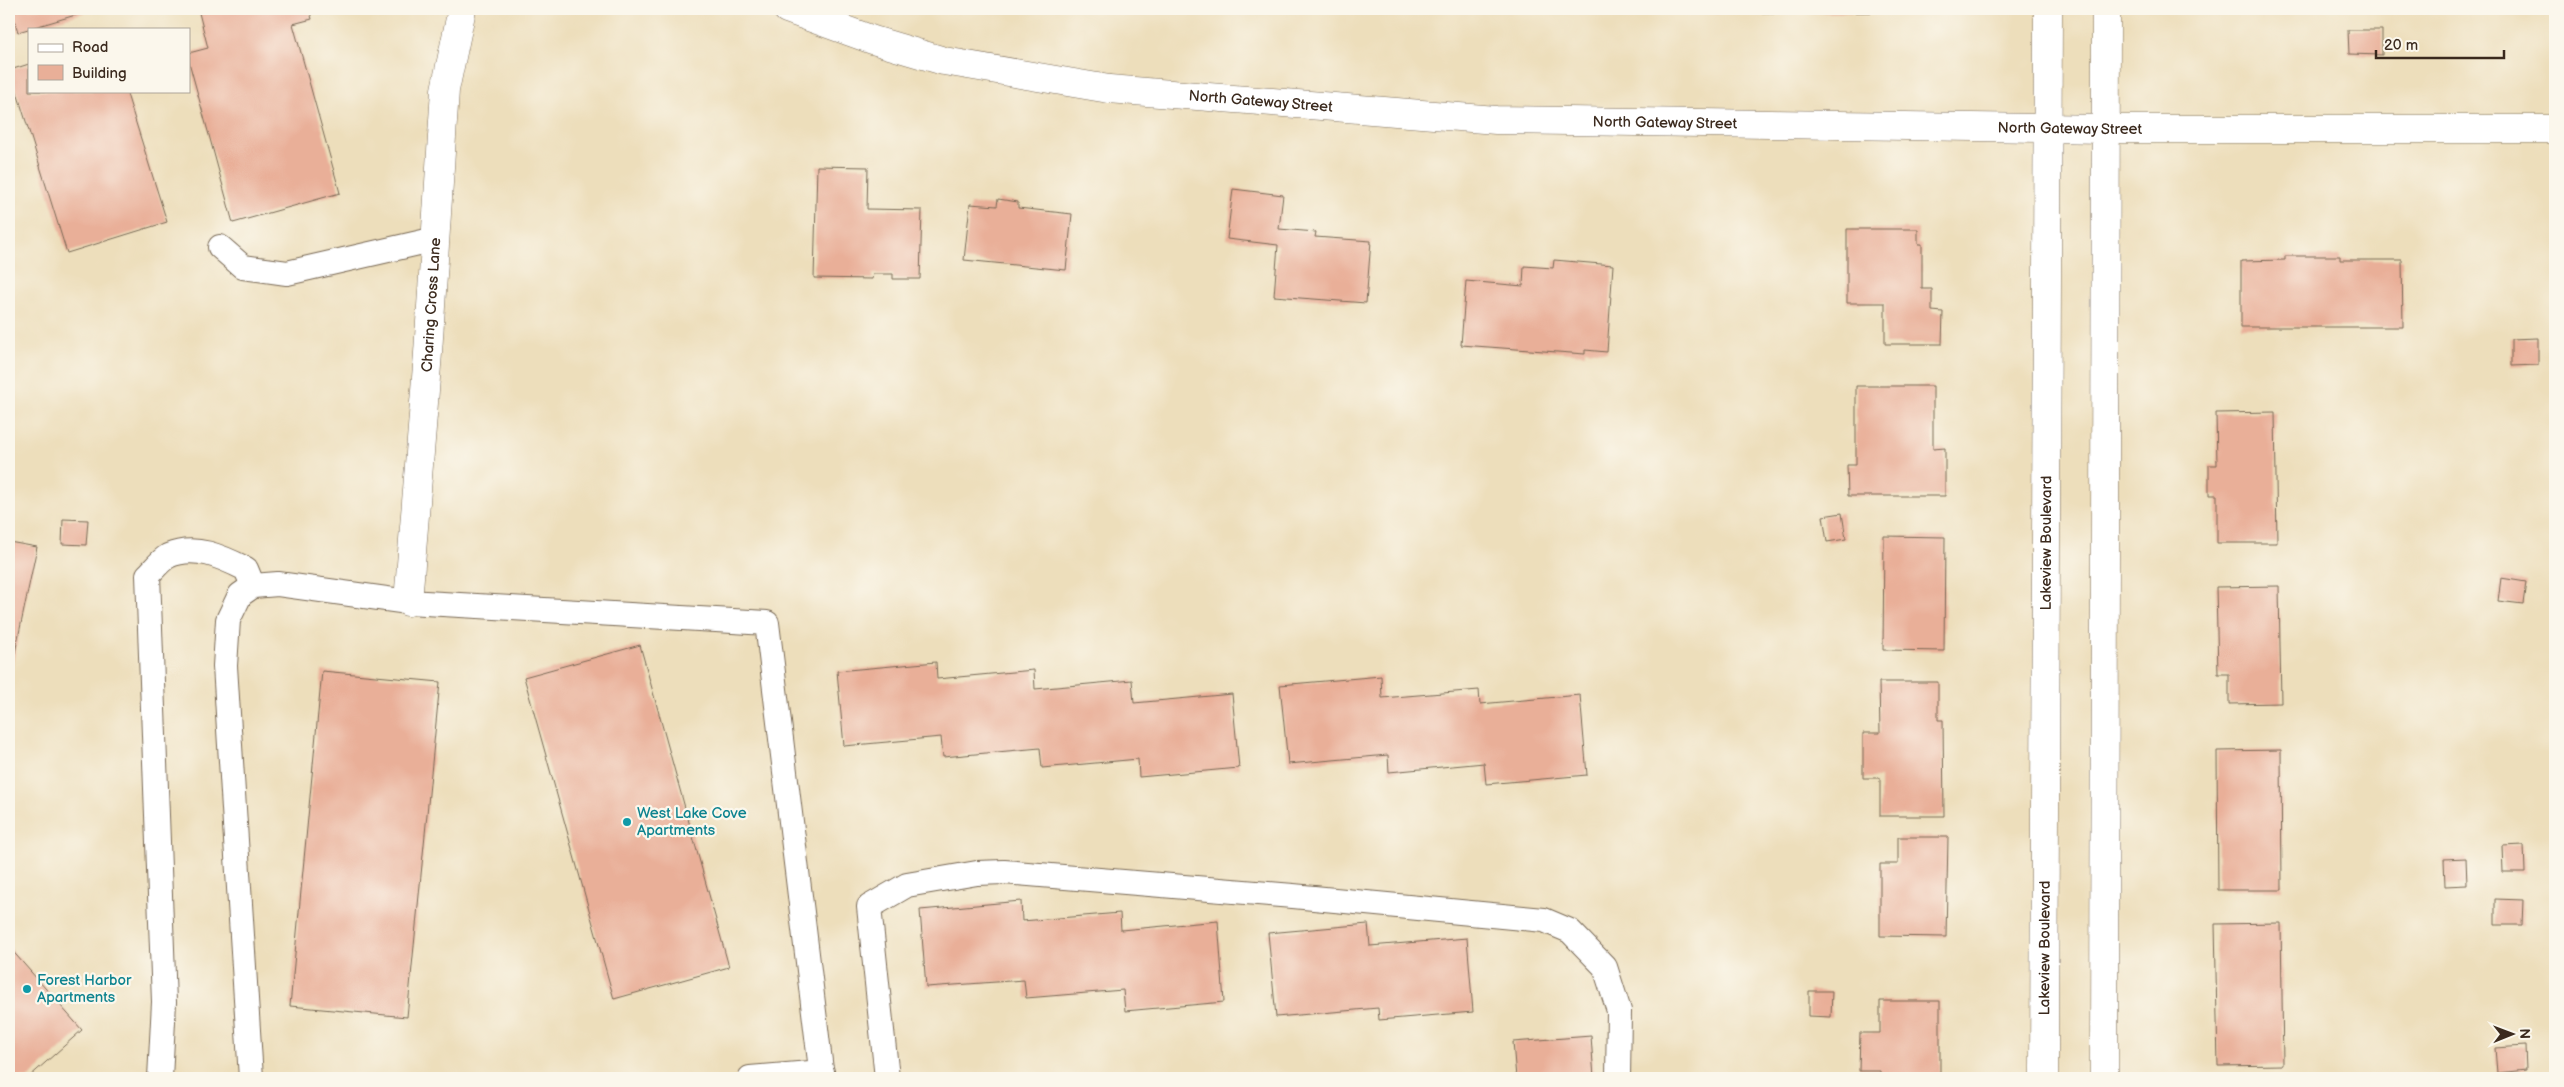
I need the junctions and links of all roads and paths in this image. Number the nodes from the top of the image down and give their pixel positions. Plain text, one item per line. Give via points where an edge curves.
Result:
1 (462, 9) edge
2 (787, 9) edge
3 (2048, 9) edge
4 (2106, 9) edge
5 (2047, 128) junction
6 (2106, 129) junction
7 (2555, 129) edge
8 (436, 239) junction
9 (220, 247) dead end
10 (253, 586) junction
11 (408, 602) junction
12 (822, 1075) edge
13 (160, 1078) edge
14 (251, 1078) edge
15 (750, 1078) edge
16 (887, 1078) edge
17 (1618, 1078) edge
18 (2044, 1078) edge
19 (2104, 1078) edge

1 - 8 street, Charing Cross Lane via 445,90
2 - 5 street, North Gateway Street via 944,61 1110,89 1496,120
3 - 5 street, Lakeview Boulevard
4 - 6 street
5 - 6 street, North Gateway Street
5 - 18 street, Lakeview Boulevard
6 - 7 street, North Gateway Street
6 - 19 street
8 - 9 lane via 287,273 243,267
8 - 11 street, Charing Cross Lane
10 - 11 lane via 278,584
10 - 13 lane via 246,569 220,556 194,551 168,556 148,575 164,1002
10 - 14 lane via 240,595 228,620 225,666
11 - 12 lane via 767,623
12 - 15 lane
16 - 17 lane via 869,907 907,885 967,874 1004,872 1544,920 1570,932 1605,967 1619,1011

